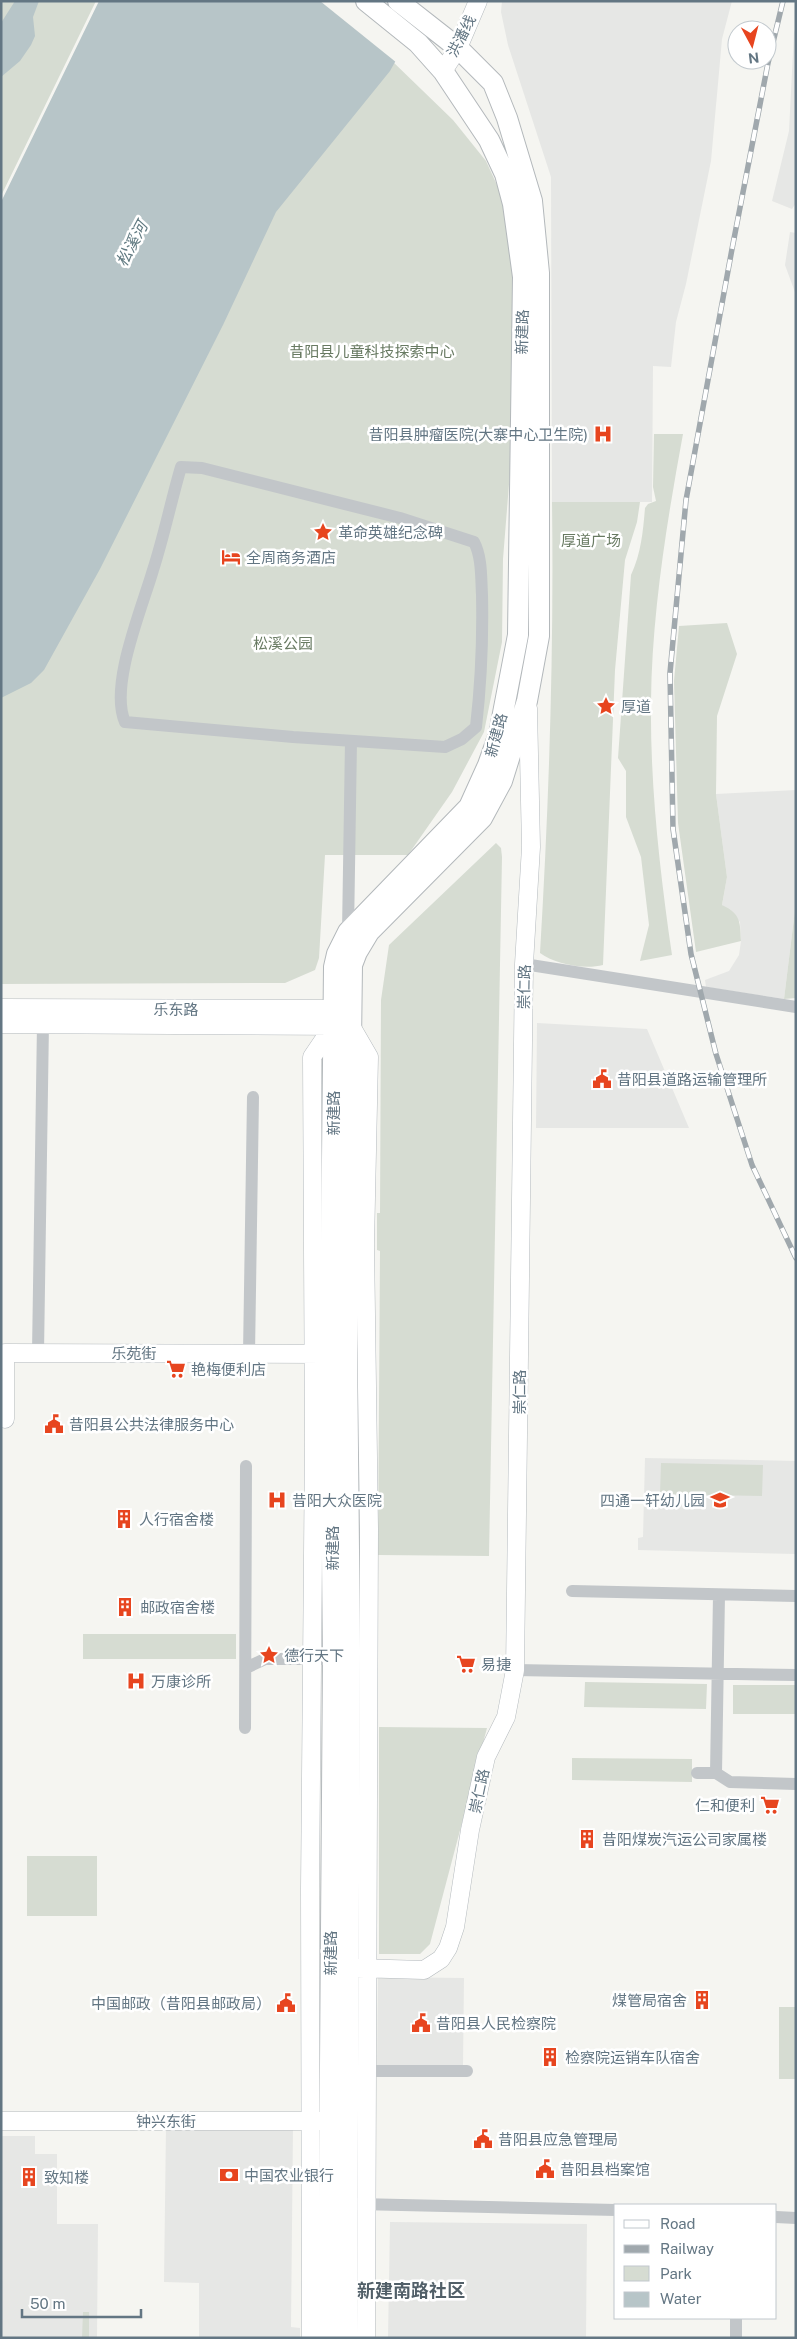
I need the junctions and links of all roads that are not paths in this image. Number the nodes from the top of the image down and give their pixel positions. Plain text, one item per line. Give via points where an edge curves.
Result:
1 (366, 1) edge
2 (398, 1) edge
3 (478, 1) edge
4 (423, 35) junction
5 (458, 48) junction
6 (442, 71) junction
7 (528, 700) junction
8 (350, 741) junction
9 (348, 932) junction
10 (524, 964) junction
11 (796, 1007) edge
12 (1, 1008) edge
13 (342, 1018) junction
14 (1, 1024) edge
15 (43, 1024) junction
16 (253, 1097) dead end
17 (38, 1353) junction
18 (249, 1354) junction
19 (322, 1354) junction
20 (5, 1419) dead end
21 (246, 1466) dead end
22 (572, 1590) dead end
23 (719, 1594) junction
24 (796, 1596) edge
25 (323, 1659) junction
26 (246, 1668) junction
27 (515, 1670) junction
28 (718, 1673) junction
29 (796, 1675) edge
30 (245, 1728) dead end
31 (697, 1773) dead end
32 (716, 1773) junction
33 (796, 1784) edge
34 (348, 1967) junction
35 (467, 2071) dead end
36 (357, 2077) junction
37 (1, 2121) edge
38 (320, 2121) junction
39 (357, 2208) junction
40 (614, 2210) edge
41 (777, 2217) edge
42 (614, 2218) edge
43 (796, 2218) edge
44 (736, 2319) edge
45 (311, 2338) edge
46 (328, 2338) edge
47 (347, 2338) edge
48 (366, 2338) edge
49 (736, 2338) edge

1 - 4 main road, 新建路
2 - 4 main road, 新建路
3 - 5 street, 洪潘线
4 - 5 main road, 新建路
4 - 6 main road, 新建路
5 - 6 street, 洪潘线
5 - 7 main road, 新建路 via 493,83 532,201 539,273 539,636
6 - 9 main road, 新建路 via 489,140 505,174 513,204 523,277 518,635 499,734 469,807
7 - 10 street, 崇仁路 via 531,848
7 - 13 main road, 新建路 via 502,781 482,818 369,932 357,952
8 - 8 street via 445,747 476,727 483,642 481,576 478,549 474,542 390,515 202,468 181,467 124,674 120,712 125,722
8 - 9 street
9 - 13 main road, 新建路 via 334,967
10 - 11 street
10 - 27 street, 崇仁路
12 - 13 street, 乐东路
13 - 15 street, 乐东路
13 - 19 main road, 新建路
13 - 34 main road, 新建路 via 350,1622
14 - 15 street, 乐东路
15 - 17 street
16 - 18 street
17 - 18 street, 乐苑街
17 - 20 street, 乐苑街 via 5,1353
18 - 19 street, 乐苑街
19 - 25 main road, 新建路
21 - 26 street
22 - 23 street
23 - 24 street
23 - 28 street
25 - 26 street via 265,1659
25 - 34 main road, 新建路
25 - 38 street via 310,1888
26 - 30 street
27 - 28 street
27 - 34 street, 崇仁路 via 506,1718 486,1758 470,1830 455,1927 448,1948 441,1958 424,1970
28 - 29 street
28 - 32 street
31 - 32 street
32 - 33 street via 730,1782
34 - 36 main road, 新建路
34 - 38 main road, 新建路
35 - 36 street via 372,2071
36 - 39 main road, 新建路
37 - 38 street, 钟兴东街
38 - 45 street
38 - 46 main road, 新建路
39 - 40 street
39 - 42 street
39 - 47 main road, 新建路
39 - 48 street
41 - 43 street
44 - 49 street

